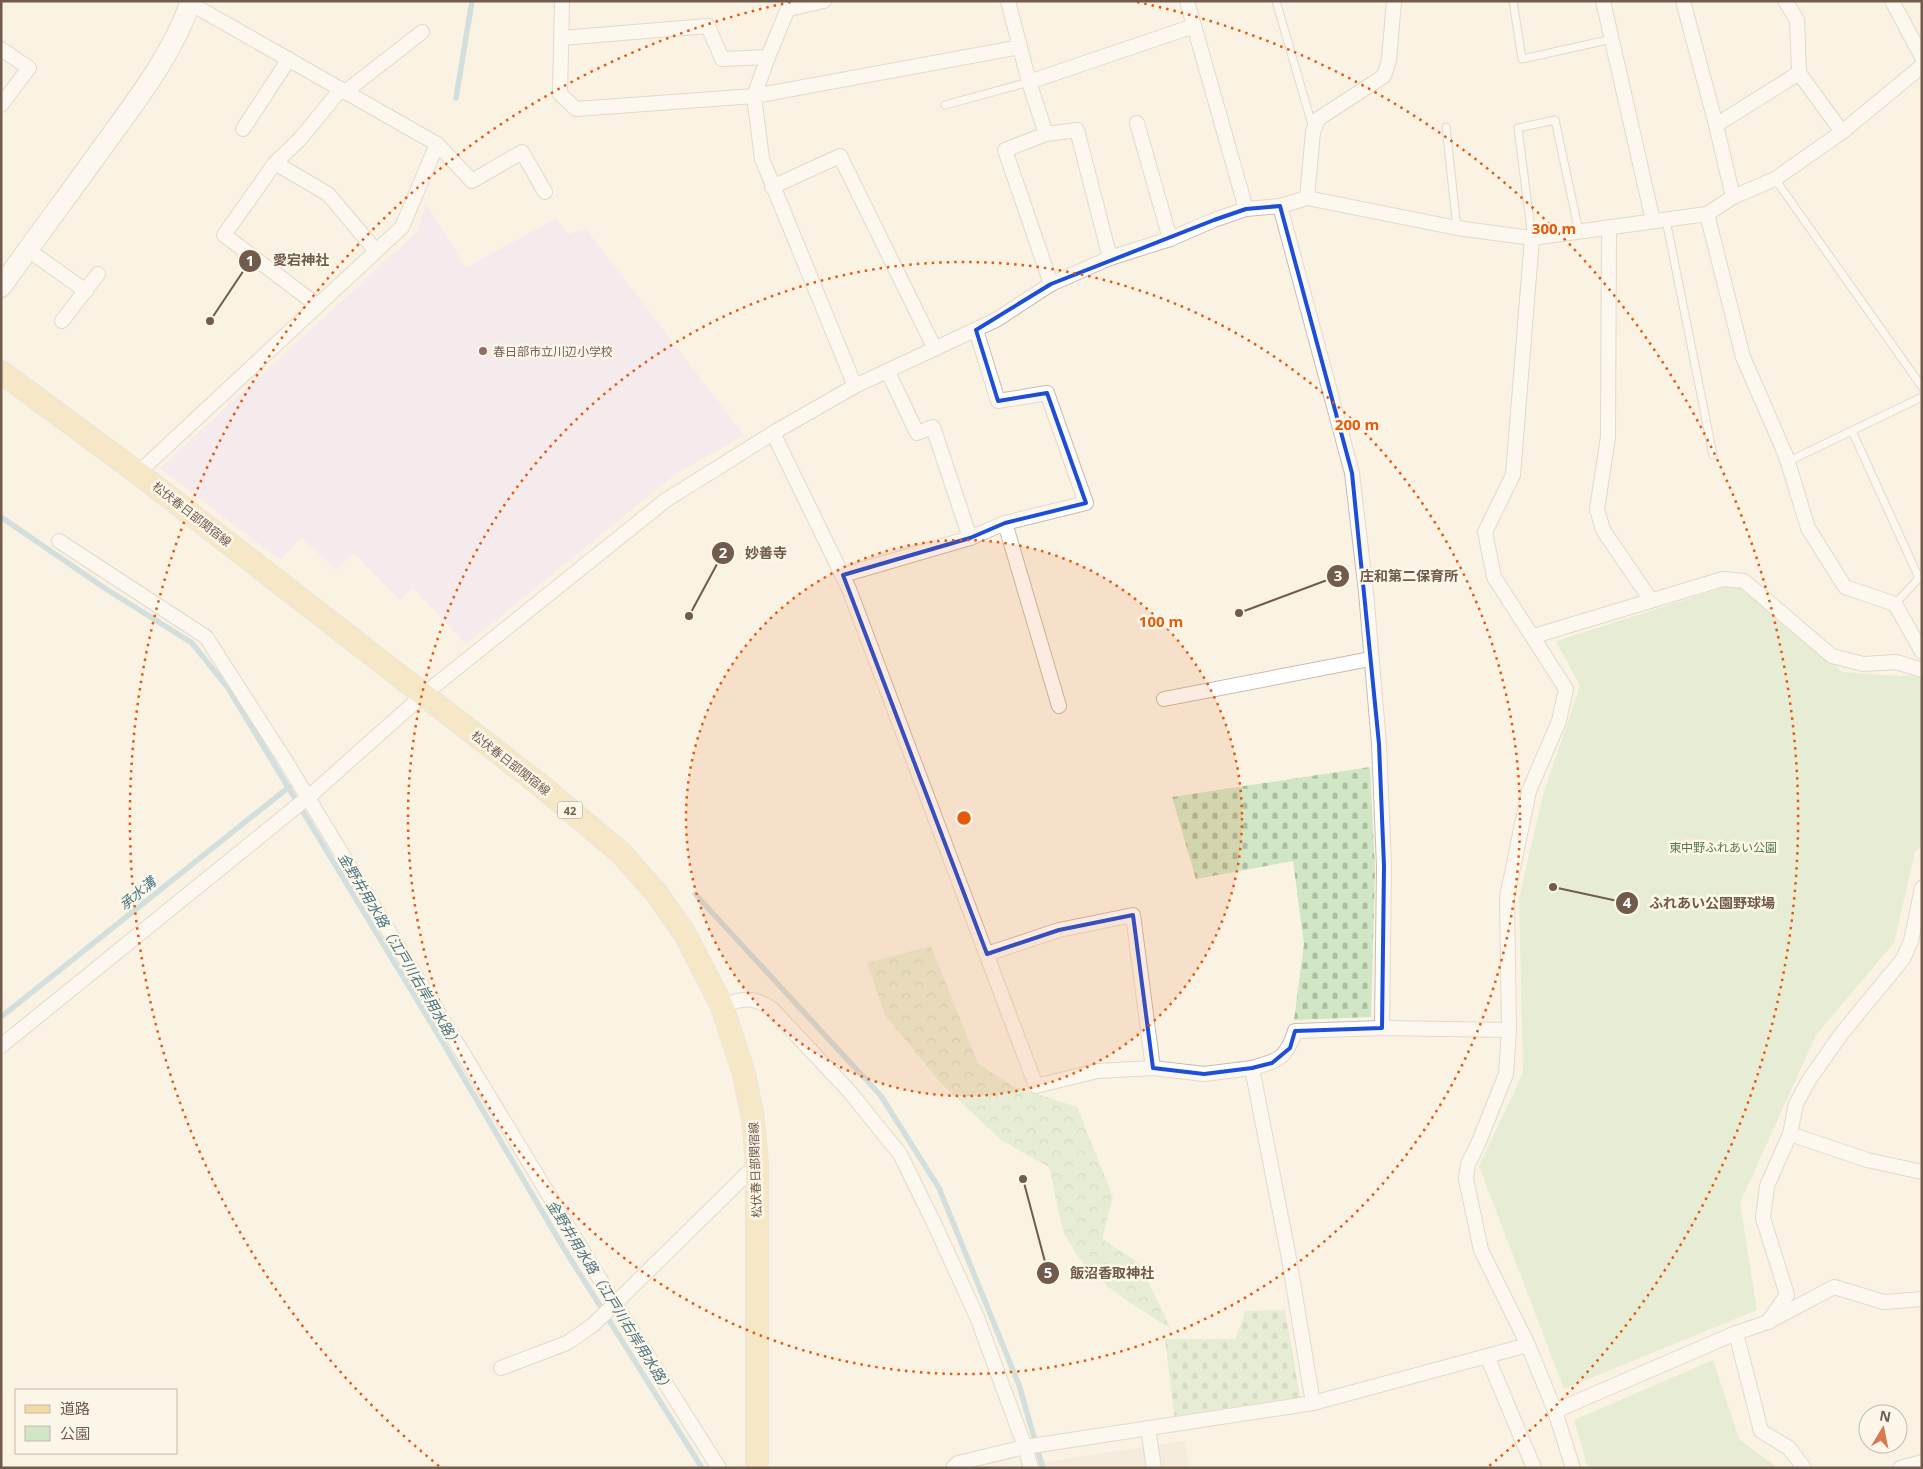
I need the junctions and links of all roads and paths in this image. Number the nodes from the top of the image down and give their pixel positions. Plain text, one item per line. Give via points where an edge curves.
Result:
1 (562, 1) edge
2 (824, 1) edge
3 (1008, 1) edge
4 (1187, 1) edge
5 (1276, 1) edge
6 (1394, 1) edge
7 (1513, 1) edge
8 (1603, 1) edge
9 (1683, 1) edge
10 (1785, 1) edge
11 (1892, 1) edge
12 (190, 2) edge
13 (790, 5) edge
14 (1194, 26) junction
15 (422, 32) dead end
16 (561, 38) junction
17 (1612, 39) junction
18 (1020, 47) junction
19 (1, 49) edge
20 (1922, 57) edge
21 (768, 58) junction
22 (289, 60) junction
23 (1922, 66) edge
24 (1799, 72) junction
25 (1029, 82) junction
26 (343, 90) junction
27 (754, 96) junction
28 (1, 105) edge
29 (946, 105) dead end
30 (1137, 122) dead end
31 (1716, 125) junction
32 (1446, 127) dead end
33 (243, 129) dead end
34 (1314, 132) junction
35 (1842, 132) junction
36 (1046, 134) junction
37 (437, 144) junction
38 (275, 163) junction
39 (1775, 179) junction
40 (772, 187) junction
41 (545, 192) dead end
42 (1733, 197) junction
43 (1307, 198) junction
44 (1280, 206) junction
45 (1246, 209) junction
46 (1707, 214) junction
47 (1659, 220) junction
48 (1609, 227) junction
49 (1457, 228) junction
50 (1579, 232) junction
51 (1532, 238) junction
52 (1170, 239) junction
53 (28, 250) junction
54 (376, 251) junction
55 (1110, 258) junction
56 (98, 274) dead end
57 (3, 279) edge
58 (1051, 284) junction
59 (86, 291) junction
60 (317, 305) junction
61 (62, 321) dead end
62 (976, 330) junction
63 (935, 349) junction
64 (1, 372) edge
65 (888, 372) junction
66 (855, 386) junction
67 (1922, 387) edge
68 (1922, 398) edge
69 (1852, 431) junction
70 (773, 433) junction
71 (1713, 456) dead end
72 (1788, 462) junction
73 (138, 473) junction
74 (1005, 523) junction
75 (970, 538) junction
76 (59, 541) dead end
77 (842, 575) junction
78 (1920, 575) edge
79 (1650, 599) junction
80 (1896, 604) junction
81 (1534, 636) junction
82 (1922, 652) edge
83 (1370, 659) junction
84 (1922, 670) edge
85 (423, 695) junction
86 (1164, 699) dead end
87 (1059, 706) dead end
88 (307, 799) junction
89 (1922, 888) edge
90 (987, 954) junction
91 (722, 1006) junction
92 (1382, 1028) junction
93 (1509, 1030) junction
94 (1, 1046) edge
95 (1154, 1068) junction
96 (1252, 1068) junction
97 (1790, 1134) junction
98 (757, 1164) junction
99 (1922, 1172) edge
100 (1922, 1299) edge
101 (615, 1304) junction
102 (1768, 1322) junction
103 (1736, 1333) junction
104 (1528, 1345) junction
105 (1487, 1356) junction
106 (501, 1368) dead end
107 (1313, 1403) junction
108 (1555, 1411) junction
109 (1148, 1428) junction
110 (1025, 1447) junction
111 (1922, 1462) edge
112 (719, 1468) edge
113 (757, 1468) edge
114 (953, 1468) edge
115 (1031, 1468) edge
116 (1154, 1468) edge
117 (1534, 1468) edge
118 (1573, 1468) edge
119 (1804, 1468) edge
120 (1900, 1468) edge

1 - 16 street
2 - 13 street
3 - 18 street
4 - 14 street
5 - 34 lane
6 - 34 street via 1389,60 1384,76 1318,119
7 - 17 lane via 1522,59
8 - 17 street
9 - 31 street
10 - 24 street via 1797,20
11 - 20 street
12 - 22 street
12 - 53 street via 164,59
13 - 21 street
14 - 25 street
14 - 45 street
15 - 26 street
16 - 21 street via 708,26 722,59
16 - 27 street via 560,94 576,109
17 - 47 street
18 - 25 street
18 - 27 street
19 - 28 street via 29,68
21 - 27 street
22 - 26 street
22 - 33 street
23 - 35 street
24 - 31 street
24 - 35 street
25 - 29 lane
25 - 36 street
26 - 37 street
26 - 38 street
27 - 40 street via 762,159
30 - 52 street
31 - 42 street
32 - 49 lane
34 - 43 street
35 - 39 street
36 - 55 street via 1077,130
36 - 58 street via 1005,150
37 - 41 street via 472,181 522,152
37 - 54 street via 402,227
38 - 54 street via 328,194
38 - 60 street via 224,235
39 - 42 street
39 - 67 lane
40 - 63 street via 840,156
40 - 66 street
42 - 46 street
43 - 44 street
43 - 49 street
44 - 45 street
44 - 83 street via 1352,473
45 - 52 street
46 - 47 street
46 - 72 street via 1744,357
47 - 48 street
47 - 71 lane
48 - 50 street
48 - 79 street via 1608,438 1597,509 1603,530
49 - 51 street
50 - 51 street
50 - 51 lane via 1555,120 1518,128
51 - 81 street via 1513,475 1485,532 1494,577
52 - 55 street
53 - 57 street
53 - 59 street
54 - 60 street
55 - 58 street
56 - 59 street
58 - 62 street
59 - 61 street
60 - 73 street
62 - 63 street
62 - 74 street via 998,401 1047,393 1086,503
63 - 65 street
64 - 73 main road, 松伏春日部関宿線 / 42
65 - 66 street
65 - 75 street via 917,434 933,427
66 - 70 street
68 - 69 lane
69 - 72 lane
69 - 78 lane
70 - 77 street
70 - 85 street via 666,500
72 - 80 street via 1808,528 1845,587
73 - 85 main road, 松伏春日部関宿線 / 42
74 - 75 street
74 - 87 street
75 - 77 street
76 - 88 street via 206,637
77 - 90 street
78 - 80 lane
79 - 81 street
79 - 84 street via 1723,579 1744,581 1832,656 1862,664 1896,662
80 - 82 street
81 - 93 street via 1566,689 1559,720 1529,791 1507,897
83 - 86 street
83 - 92 street via 1379,744 1384,866
85 - 88 street
85 - 91 main road, 松伏春日部関宿線 / 42 via 540,785 622,854 657,894 685,934
88 - 94 street
88 - 101 street
89 - 97 street via 1911,941 1903,959 1842,1033 1809,1080 1796,1104
90 - 95 street via 1036,1086 1097,1071
90 - 95 street via 1059,930 1133,915
91 - 98 main road, 松伏春日部関宿線 / 42 via 744,1074 753,1118
91 - 110 street via 740,1000 759,1000 772,1009 849,1091 900,1154 977,1317
92 - 93 street
92 - 96 street via 1296,1031 1290,1048 1272,1063
93 - 104 street via 1506,1074 1468,1164 1466,1179 1481,1250
95 - 96 street via 1204,1074
96 - 107 street
97 - 99 street via 1867,1160
97 - 102 street via 1766,1186 1763,1218 1787,1295
98 - 101 street
98 - 113 main road, 松伏春日部関宿線 / 42
100 - 102 street via 1884,1302 1834,1287
101 - 106 street via 567,1343
101 - 112 street
102 - 103 street
103 - 108 street
103 - 119 street via 1761,1431 1789,1448
104 - 105 street
104 - 108 street
105 - 107 street
105 - 117 street
107 - 109 street
108 - 118 street
109 - 110 street
109 - 116 street
110 - 114 street via 958,1462
110 - 115 street
111 - 120 street

